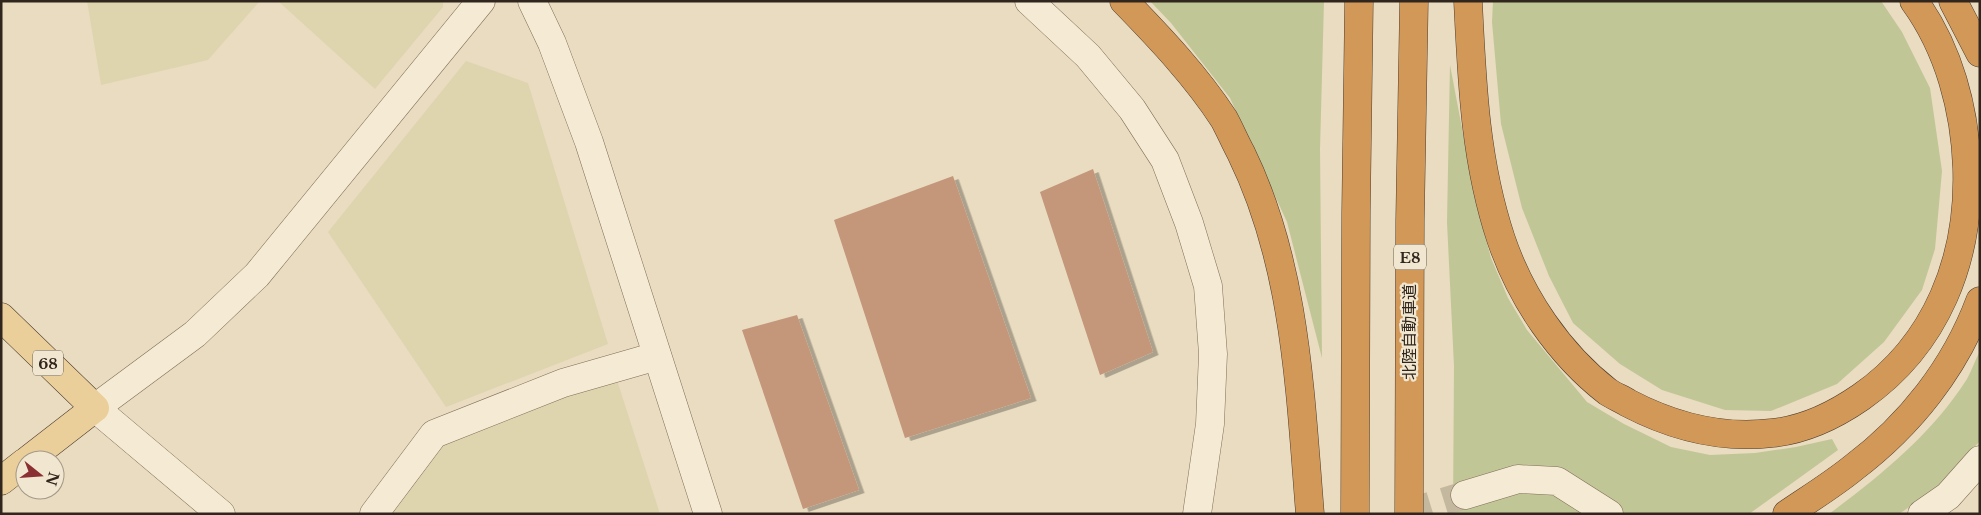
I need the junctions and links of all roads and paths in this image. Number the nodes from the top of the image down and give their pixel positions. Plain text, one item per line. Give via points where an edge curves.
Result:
1 (481, 1) edge
2 (532, 1) edge
3 (1029, 1) edge
4 (1124, 1) edge
5 (1359, 1) edge
6 (1414, 1) edge
7 (1468, 1) edge
8 (1914, 1) edge
9 (1953, 1) edge
10 (1980, 53) edge
11 (1980, 301) edge
12 (1, 317) edge
13 (657, 356) junction
14 (95, 408) junction
15 (41, 450) edge
16 (1980, 460) edge
17 (15, 470) edge
18 (1, 481) edge
19 (1465, 495) tunnel mouth
20 (221, 514) edge
21 (374, 514) edge
22 (708, 514) edge
23 (1197, 514) edge
24 (1310, 514) edge
25 (1355, 514) edge
26 (1409, 514) edge
27 (1609, 514) edge
28 (1787, 514) edge
29 (1922, 514) edge

1 - 14 street via 257,275 195,334
2 - 13 street via 552,43 589,142
3 - 23 street via 1088,56 1132,110 1165,160 1190,223 1208,286 1213,354 1210,424
4 - 24 highway via 1194,79 1224,120 1250,173 1271,228 1284,277 1293,336
5 - 25 highway
6 - 26 highway, 北陸自動車道 / E8
7 - 8 highway via 1472,89 1488,193 1502,241 1521,286 1545,326 1576,363 1610,393 1651,415 1691,428 1734,434 1774,433 1810,424 1845,408 1881,383 1911,353 1934,317 1952,277 1964,231 1968,187 1966,143 1958,98 1942,50
9 - 10 highway
11 - 28 highway via 1949,365 1922,402 1889,438 1853,469
12 - 14 main road, 68
13 - 21 street via 563,383 434,434
13 - 22 street
14 - 15 main road
14 - 20 street
16 - 29 street via 1948,496
17 - 18 main road
19 - 27 street via 1518,479 1557,481

